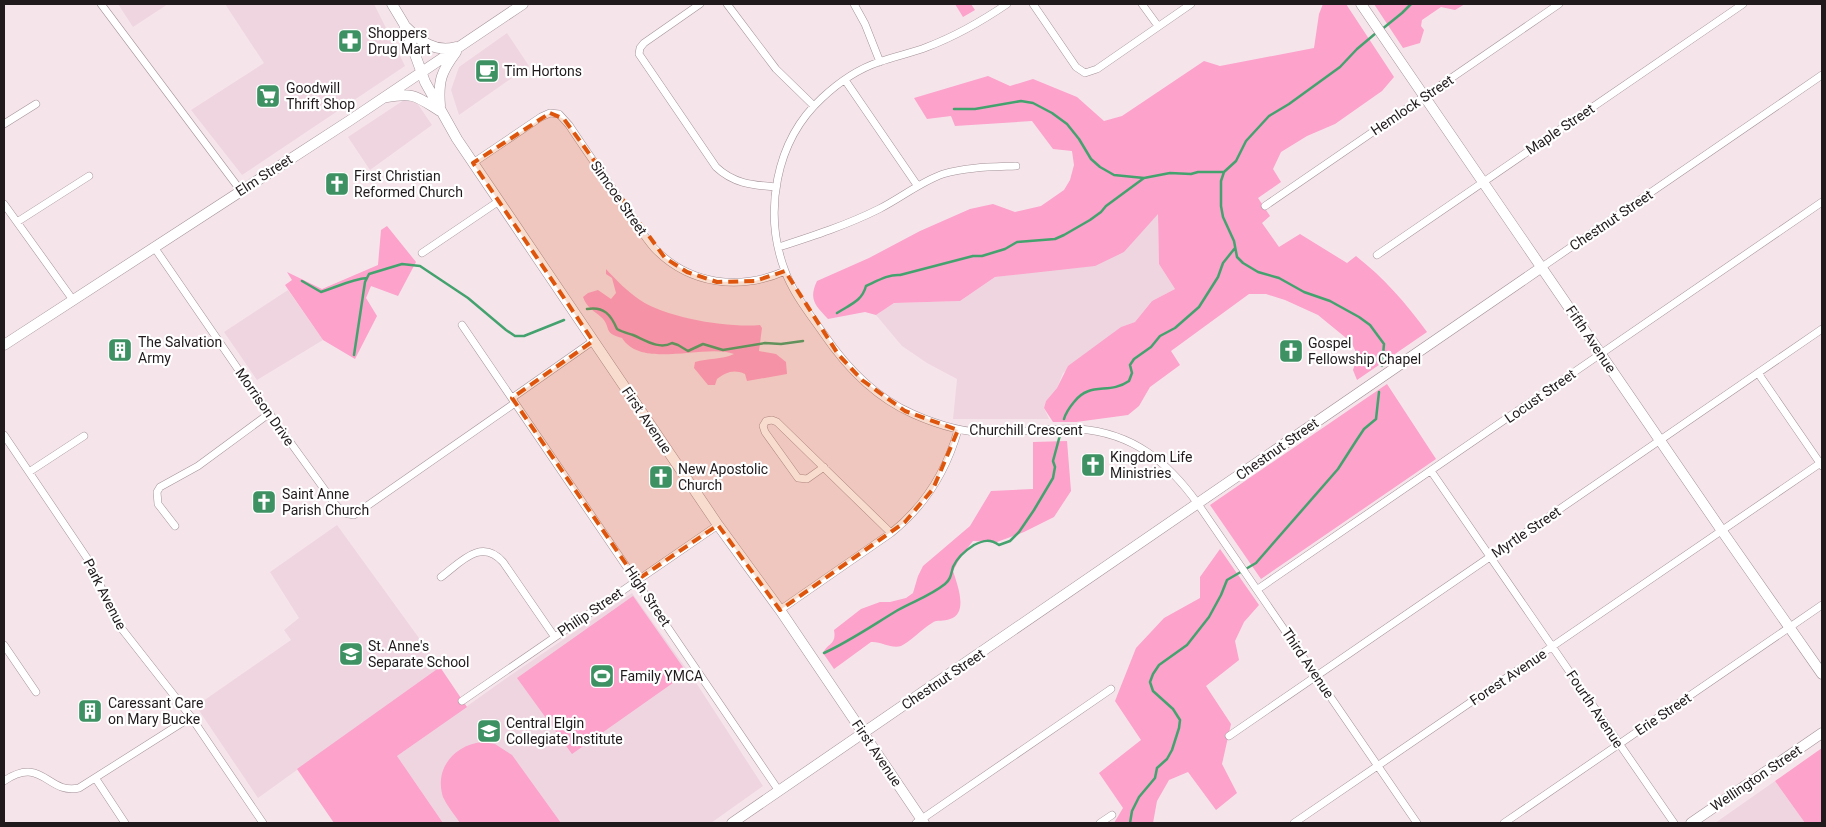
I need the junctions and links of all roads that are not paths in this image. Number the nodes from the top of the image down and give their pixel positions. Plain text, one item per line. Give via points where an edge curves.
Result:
1 (101, 4) edge
2 (392, 4) edge
3 (522, 4) edge
4 (700, 4) edge
5 (728, 4) edge
6 (854, 4) edge
7 (1007, 4) edge
8 (1033, 4) edge
9 (1142, 4) edge
10 (1191, 4) edge
11 (1361, 4) edge
12 (1559, 4) edge
13 (1743, 4) edge
14 (404, 24) junction
15 (1158, 26) junction
16 (461, 45) junction
17 (880, 62) junction
18 (421, 73) junction
19 (1822, 75) edge
20 (845, 80) junction
21 (1424, 97) junction
22 (381, 99) junction
23 (36, 104) dead end
24 (814, 106) junction
25 (441, 112) junction
26 (4, 124) edge
27 (473, 163) junction
28 (1016, 166) dead end
29 (89, 176) dead end
30 (1483, 182) junction
31 (918, 186) junction
32 (776, 187) junction
33 (241, 191) junction
34 (498, 201) junction
35 (1822, 202) edge
36 (4, 204) edge
37 (1265, 206) dead end
38 (17, 222) junction
39 (154, 247) junction
40 (779, 247) junction
41 (422, 253) dead end
42 (1377, 255) dead end
43 (1542, 267) junction
44 (785, 271) junction
45 (73, 300) junction
46 (462, 325) dead end
47 (1822, 328) edge
48 (593, 341) junction
49 (4, 346) edge
50 (1601, 354) junction
51 (1758, 373) junction
52 (513, 401) junction
53 (270, 413) junction
54 (958, 430) junction
55 (4, 436) edge
56 (84, 436) dead end
57 (1660, 440) junction
58 (1822, 464) edge
59 (824, 467) junction
60 (1431, 471) junction
61 (29, 472) junction
62 (1198, 504) junction
63 (718, 524) junction
64 (175, 526) dead end
65 (1722, 531) junction
66 (891, 534) junction
67 (1491, 556) junction
68 (441, 577) dead end
69 (637, 580) junction
70 (1258, 589) junction
71 (1822, 605) edge
72 (780, 610) junction
73 (1790, 628) junction
74 (554, 636) junction
75 (4, 645) edge
76 (1552, 647) junction
77 (1822, 674) edge
78 (1316, 676) junction
79 (1111, 689) dead end
80 (36, 692) dead end
81 (462, 700) dead end
82 (191, 716) junction
83 (864, 733) junction
84 (1822, 733) edge
85 (1229, 736) dead end
86 (1619, 744) junction
87 (1378, 766) junction
88 (96, 779) junction
89 (4, 781) edge
90 (779, 790) junction
91 (1112, 815) dead end
92 (921, 822) edge
93 (125, 823) edge
94 (263, 823) edge
95 (732, 823) edge
96 (1100, 823) edge
97 (1294, 823) edge
98 (1417, 823) edge
99 (1504, 823) edge
100 (1674, 823) edge
101 (1690, 823) edge

1 - 33 street
2 - 14 street, First Avenue
3 - 16 street, Elm Street
4 - 32 street via 644,42 639,54 716,167 741,182
5 - 24 street via 776,69
6 - 17 street
7 - 17 street, Churchill Crescent via 952,36
8 - 15 street via 1076,67 1085,73 1097,69
9 - 15 street
10 - 15 street
11 - 21 street, Fifth Avenue
12 - 21 street, Hemlock Street
13 - 30 street, Maple Street
14 - 16 street via 427,45 442,49
14 - 18 street, First Avenue
16 - 18 street, Elm Street
16 - 25 street via 440,79
17 - 20 street, Churchill Crescent
18 - 22 street, Elm Street
18 - 25 street, First Avenue
19 - 43 street, Chestnut Street
20 - 24 street, Churchill Crescent
20 - 31 street
21 - 30 street, Fifth Avenue
21 - 37 street, Hemlock Street
22 - 25 street via 412,95
22 - 33 street, Elm Street
23 - 26 street
24 - 32 street, Churchill Crescent via 787,146
25 - 27 street, First Avenue
27 - 34 street, First Avenue
27 - 44 street, Simcoe Street via 541,117 559,114 652,245 676,266 707,280 726,283 755,281
28 - 31 street via 956,171
29 - 38 street
30 - 42 street, Maple Street
30 - 43 street, Fifth Avenue
31 - 40 street via 863,217
32 - 40 street, Churchill Crescent via 774,228
33 - 39 street, Elm Street
34 - 41 street
34 - 48 street, First Avenue
35 - 50 street, Locust Street
36 - 38 street
38 - 45 street
39 - 45 street, Elm Street
39 - 53 street, Morrison Drive
40 - 44 street, Churchill Crescent
43 - 50 street, Fifth Avenue
43 - 62 street, Chestnut Street
44 - 54 street, Churchill Crescent via 796,293 838,354 862,380 905,411
45 - 49 street, Elm Street
46 - 52 street, High Street
47 - 51 street, Myrtle Street
48 - 52 street
48 - 63 street, First Avenue
50 - 57 street, Fifth Avenue
50 - 60 street, Locust Street
51 - 57 street, Myrtle Street
51 - 58 street
52 - 53 street, Morrison Drive via 354,515 346,514 335,504
52 - 69 street, High Street
53 - 64 street via 198,466 160,487 158,504
54 - 62 street, Churchill Crescent via 994,433 1079,428 1117,437 1162,462 1181,480
54 - 66 street via 933,489
55 - 61 street, Park Avenue
56 - 61 street
57 - 65 street, Fifth Avenue
57 - 67 street, Myrtle Street
58 - 65 street, Forest Avenue
59 - 59 street via 777,422 766,421 765,432 798,478 807,479
59 - 66 street
60 - 67 street, Fourth Avenue
60 - 70 street, Locust Street
61 - 82 street, Park Avenue via 89,560 118,624
62 - 70 street, Third Avenue
62 - 83 street, Chestnut Street
63 - 69 street, Philip Street
63 - 72 street, First Avenue
65 - 73 street, Fifth Avenue
65 - 76 street, Forest Avenue
66 - 72 street
67 - 76 street, Fourth Avenue
67 - 78 street, Myrtle Street
68 - 74 street via 473,553 493,553 503,562
69 - 74 street, Philip Street
69 - 90 street, High Street
70 - 78 street, Third Avenue
71 - 73 street, Erie Street
72 - 83 street, First Avenue
73 - 77 street, Fifth Avenue
73 - 86 street, Erie Street
74 - 81 street, Philip Street
75 - 80 street
76 - 86 street, Fourth Avenue
76 - 87 street, Forest Avenue
78 - 85 street, Myrtle Street
78 - 87 street, Third Avenue
79 - 92 street
82 - 88 street
82 - 94 street, Park Avenue
83 - 90 street, Chestnut Street
83 - 92 street, First Avenue
84 - 101 street, Wellington Street
86 - 99 street, Erie Street
86 - 100 street, Fourth Avenue
87 - 97 street, Forest Avenue
87 - 98 street, Third Avenue
88 - 89 street via 73,790 26,771
88 - 93 street
90 - 95 street, Chestnut Street
91 - 96 street

